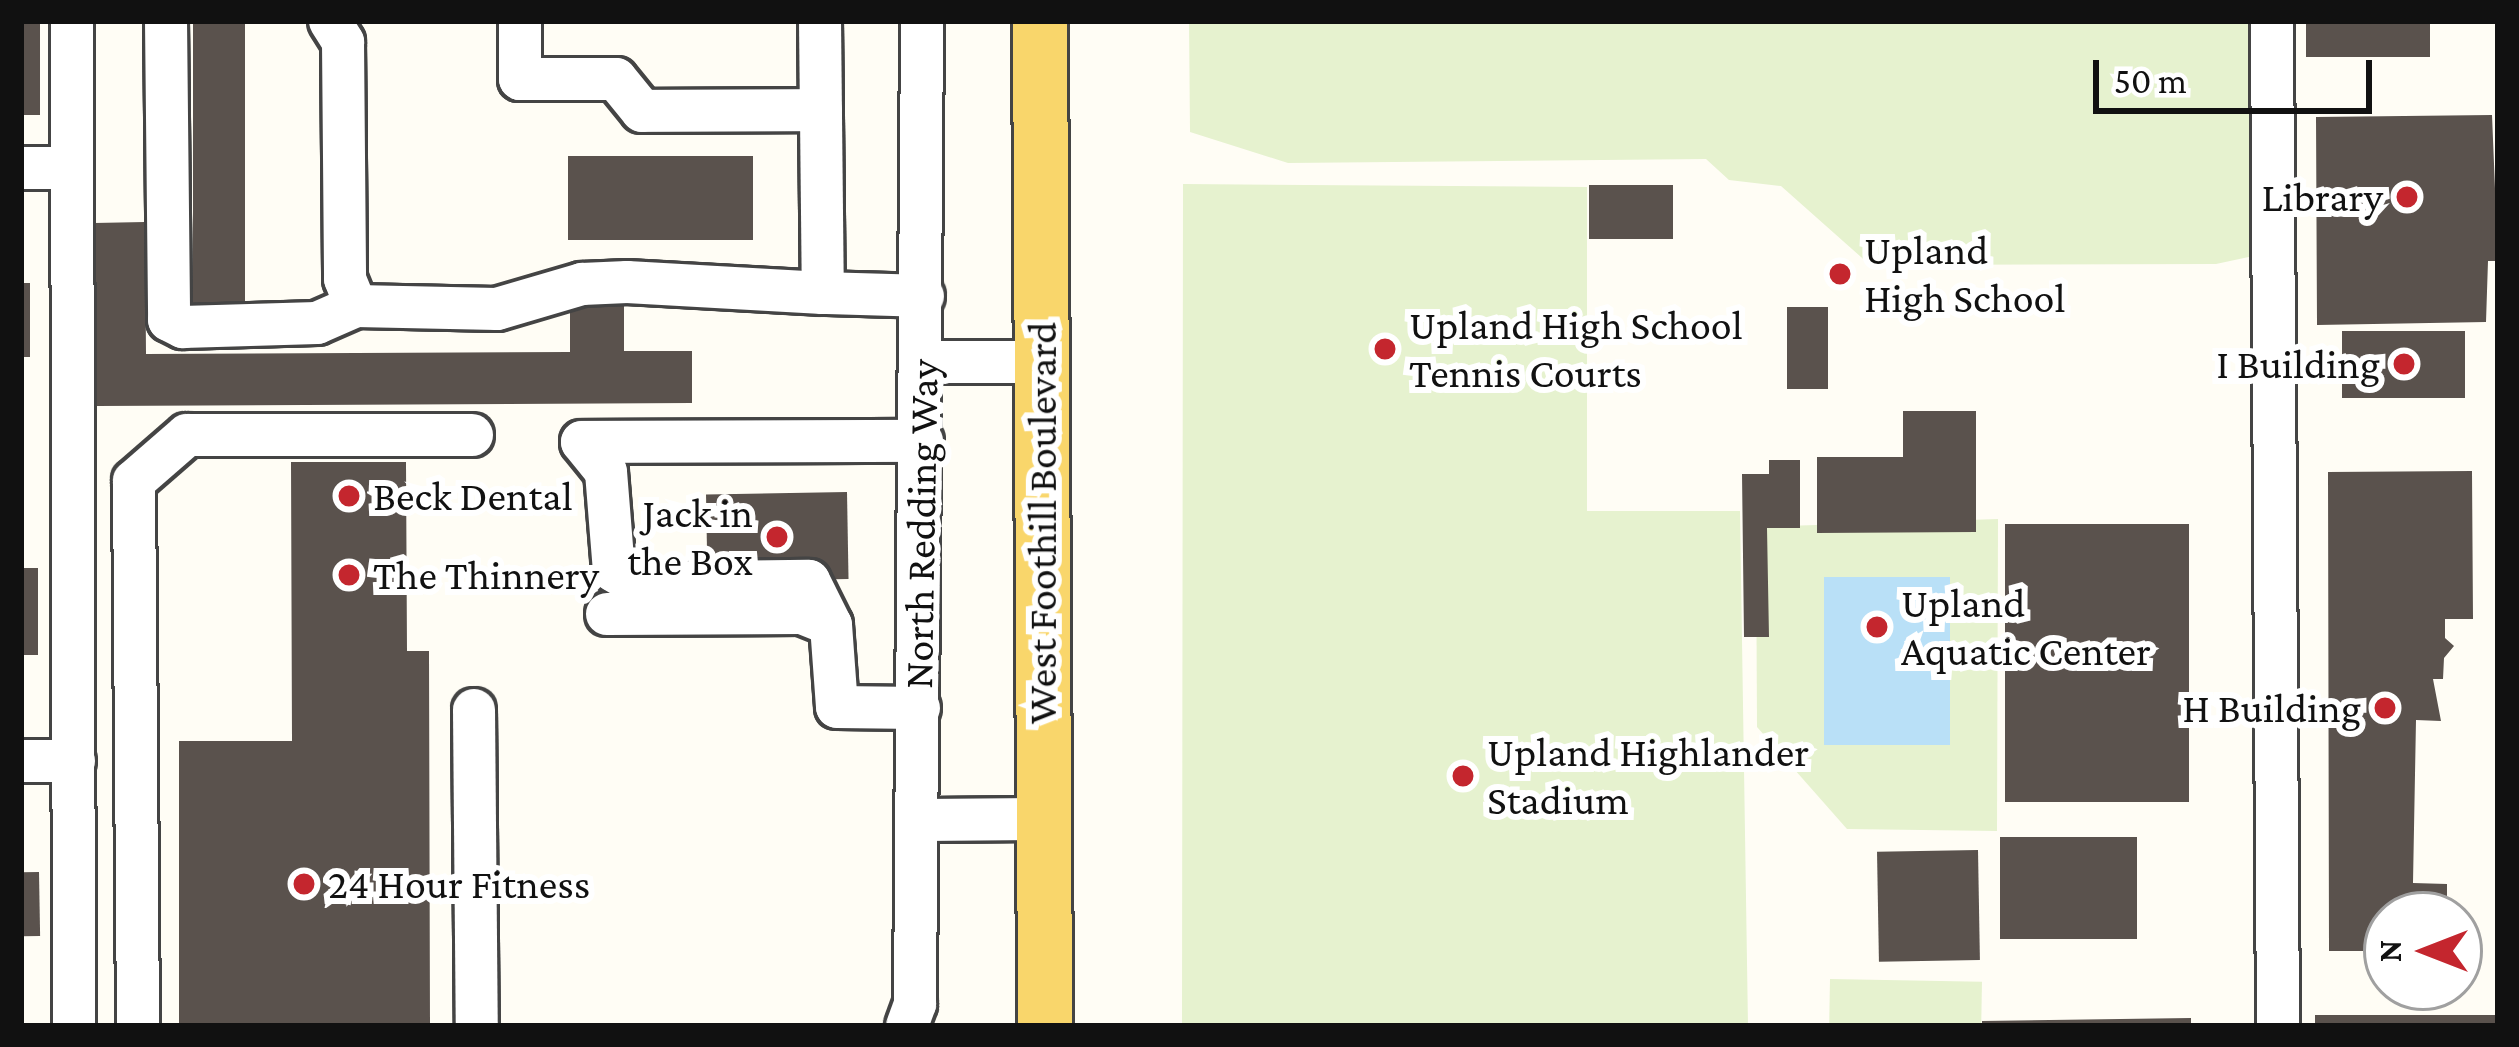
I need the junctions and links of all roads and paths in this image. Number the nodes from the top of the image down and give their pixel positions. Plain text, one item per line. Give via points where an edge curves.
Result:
1 (72, 21) edge
2 (166, 21) edge
3 (330, 21) edge
4 (520, 21) edge
5 (820, 21) edge
6 (922, 21) edge
7 (1040, 21) edge
8 (2272, 21) edge
9 (821, 110) junction
10 (21, 168) edge
11 (72, 168) junction
12 (823, 293) junction
13 (923, 296) junction
14 (356, 306) junction
15 (923, 362) junction
16 (1042, 362) junction
17 (472, 435) dead end
18 (922, 441) junction
19 (607, 614) dead end
20 (831, 625) junction
21 (919, 708) junction
22 (474, 710) dead end
23 (21, 761) edge
24 (74, 761) junction
25 (1044, 819) junction
26 (917, 820) junction
27 (74, 1026) edge
28 (139, 1026) edge
29 (476, 1026) edge
30 (907, 1026) edge
31 (1045, 1026) edge
32 (2278, 1026) edge

1 - 11 lane
2 - 14 lane via 169,320 183,327 317,323
3 - 14 lane via 343,42 345,279
4 - 9 lane via 520,79 616,79 642,111
5 - 9 lane
6 - 13 lane, North Redding Way
7 - 16 main road, West Foothill Boulevard
8 - 32 lane
9 - 12 lane
10 - 11 lane
11 - 24 lane
12 - 13 lane
12 - 14 lane via 628,282 582,284 496,309
13 - 15 lane, North Redding Way
15 - 16 lane
15 - 18 lane, North Redding Way
16 - 25 main road, West Foothill Boulevard
17 - 28 lane via 187,435 134,481
18 - 20 lane via 582,442 606,472 614,571 634,583 809,580
18 - 21 lane, North Redding Way
19 - 20 lane via 802,613
20 - 21 lane via 837,707
21 - 26 lane, North Redding Way
22 - 29 lane
23 - 24 lane
24 - 27 lane
25 - 26 lane
25 - 31 main road, West Foothill Boulevard
26 - 30 lane, North Redding Way via 915,1004

